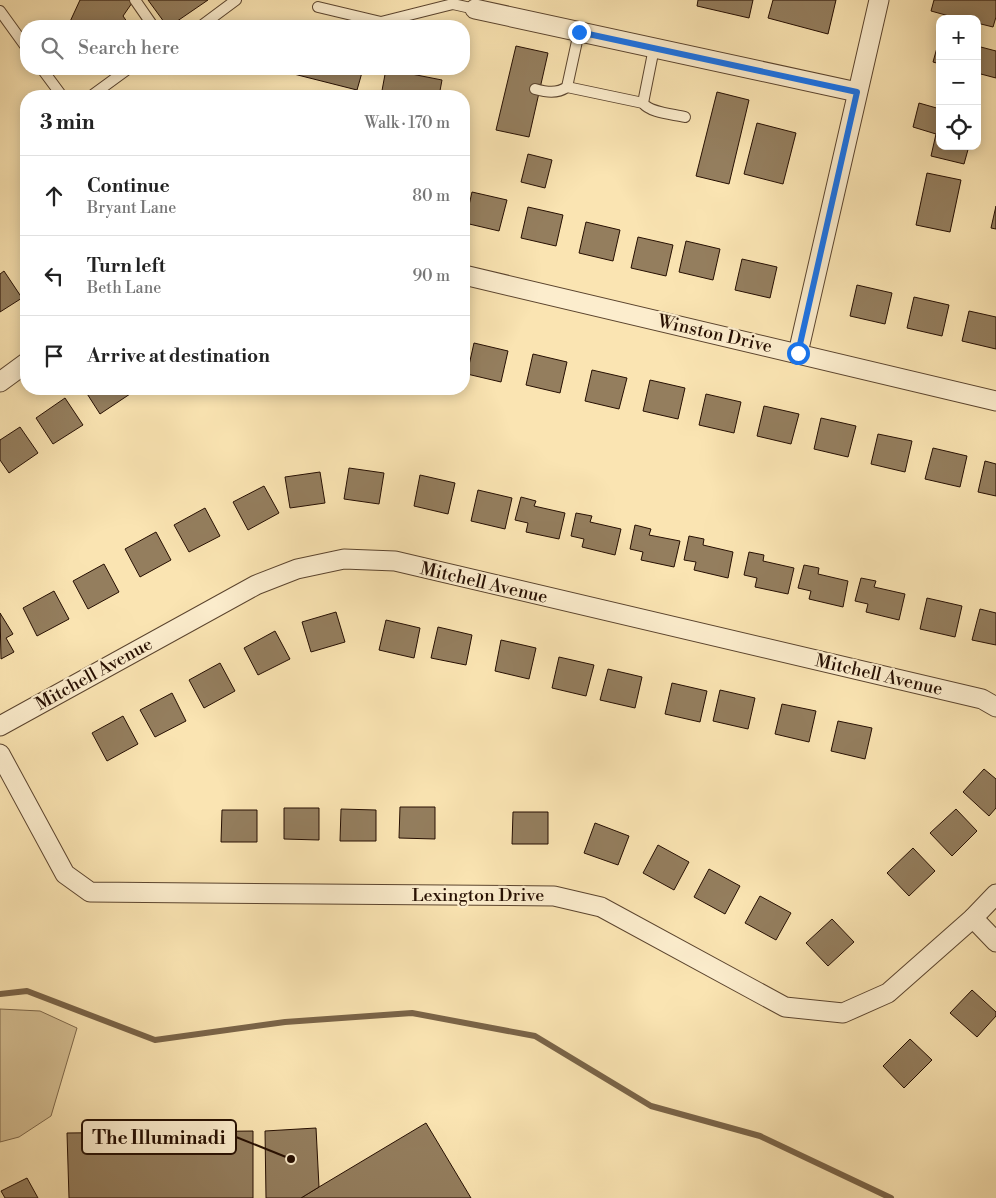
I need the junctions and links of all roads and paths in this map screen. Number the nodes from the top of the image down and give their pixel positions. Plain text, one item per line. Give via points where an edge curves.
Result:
1 (134, 0) edge
2 (236, 0) edge
3 (879, 0) edge
4 (318, 7) dead end
5 (475, 9) joint
6 (0, 11) edge
7 (149, 20) edge
8 (209, 20) edge
9 (373, 20) edge
10 (389, 20) edge
11 (579, 32) junction
12 (20, 39) edge
13 (654, 48) junction
14 (46, 75) edge
15 (120, 75) edge
16 (567, 87) junction
17 (534, 89) dead end
18 (58, 90) edge
19 (99, 90) edge
20 (857, 92) junction
21 (643, 103) junction
22 (685, 116) dead end
23 (470, 276) edge
24 (798, 353) junction
25 (20, 367) edge
26 (0, 382) edge
27 (996, 401) edge
28 (996, 707) edge
29 (0, 726) edge
30 (0, 754) edge
31 (996, 894) edge
32 (973, 918) junction
33 (996, 942) edge

1 - 7 lane
2 - 8 lane
3 - 20 street
4 - 9 lane
5 - 10 lane via 453,4
5 - 11 street
6 - 12 lane
11 - 13 street
11 - 16 lane
13 - 20 street
13 - 21 lane
14 - 18 lane
15 - 19 lane
16 - 17 lane via 557,92
16 - 21 lane
20 - 24 street
21 - 22 lane via 651,109
23 - 24 street, Winston Drive
24 - 27 street, Winston Drive
25 - 26 street
28 - 29 street, Mitchell Avenue via 982,699 404,564 344,559 297,569 256,585
30 - 32 street, Lexington Drive via 65,874 90,892 554,896 601,907 785,1007 843,1013 888,993
31 - 32 street, Lexington Drive
32 - 33 street

